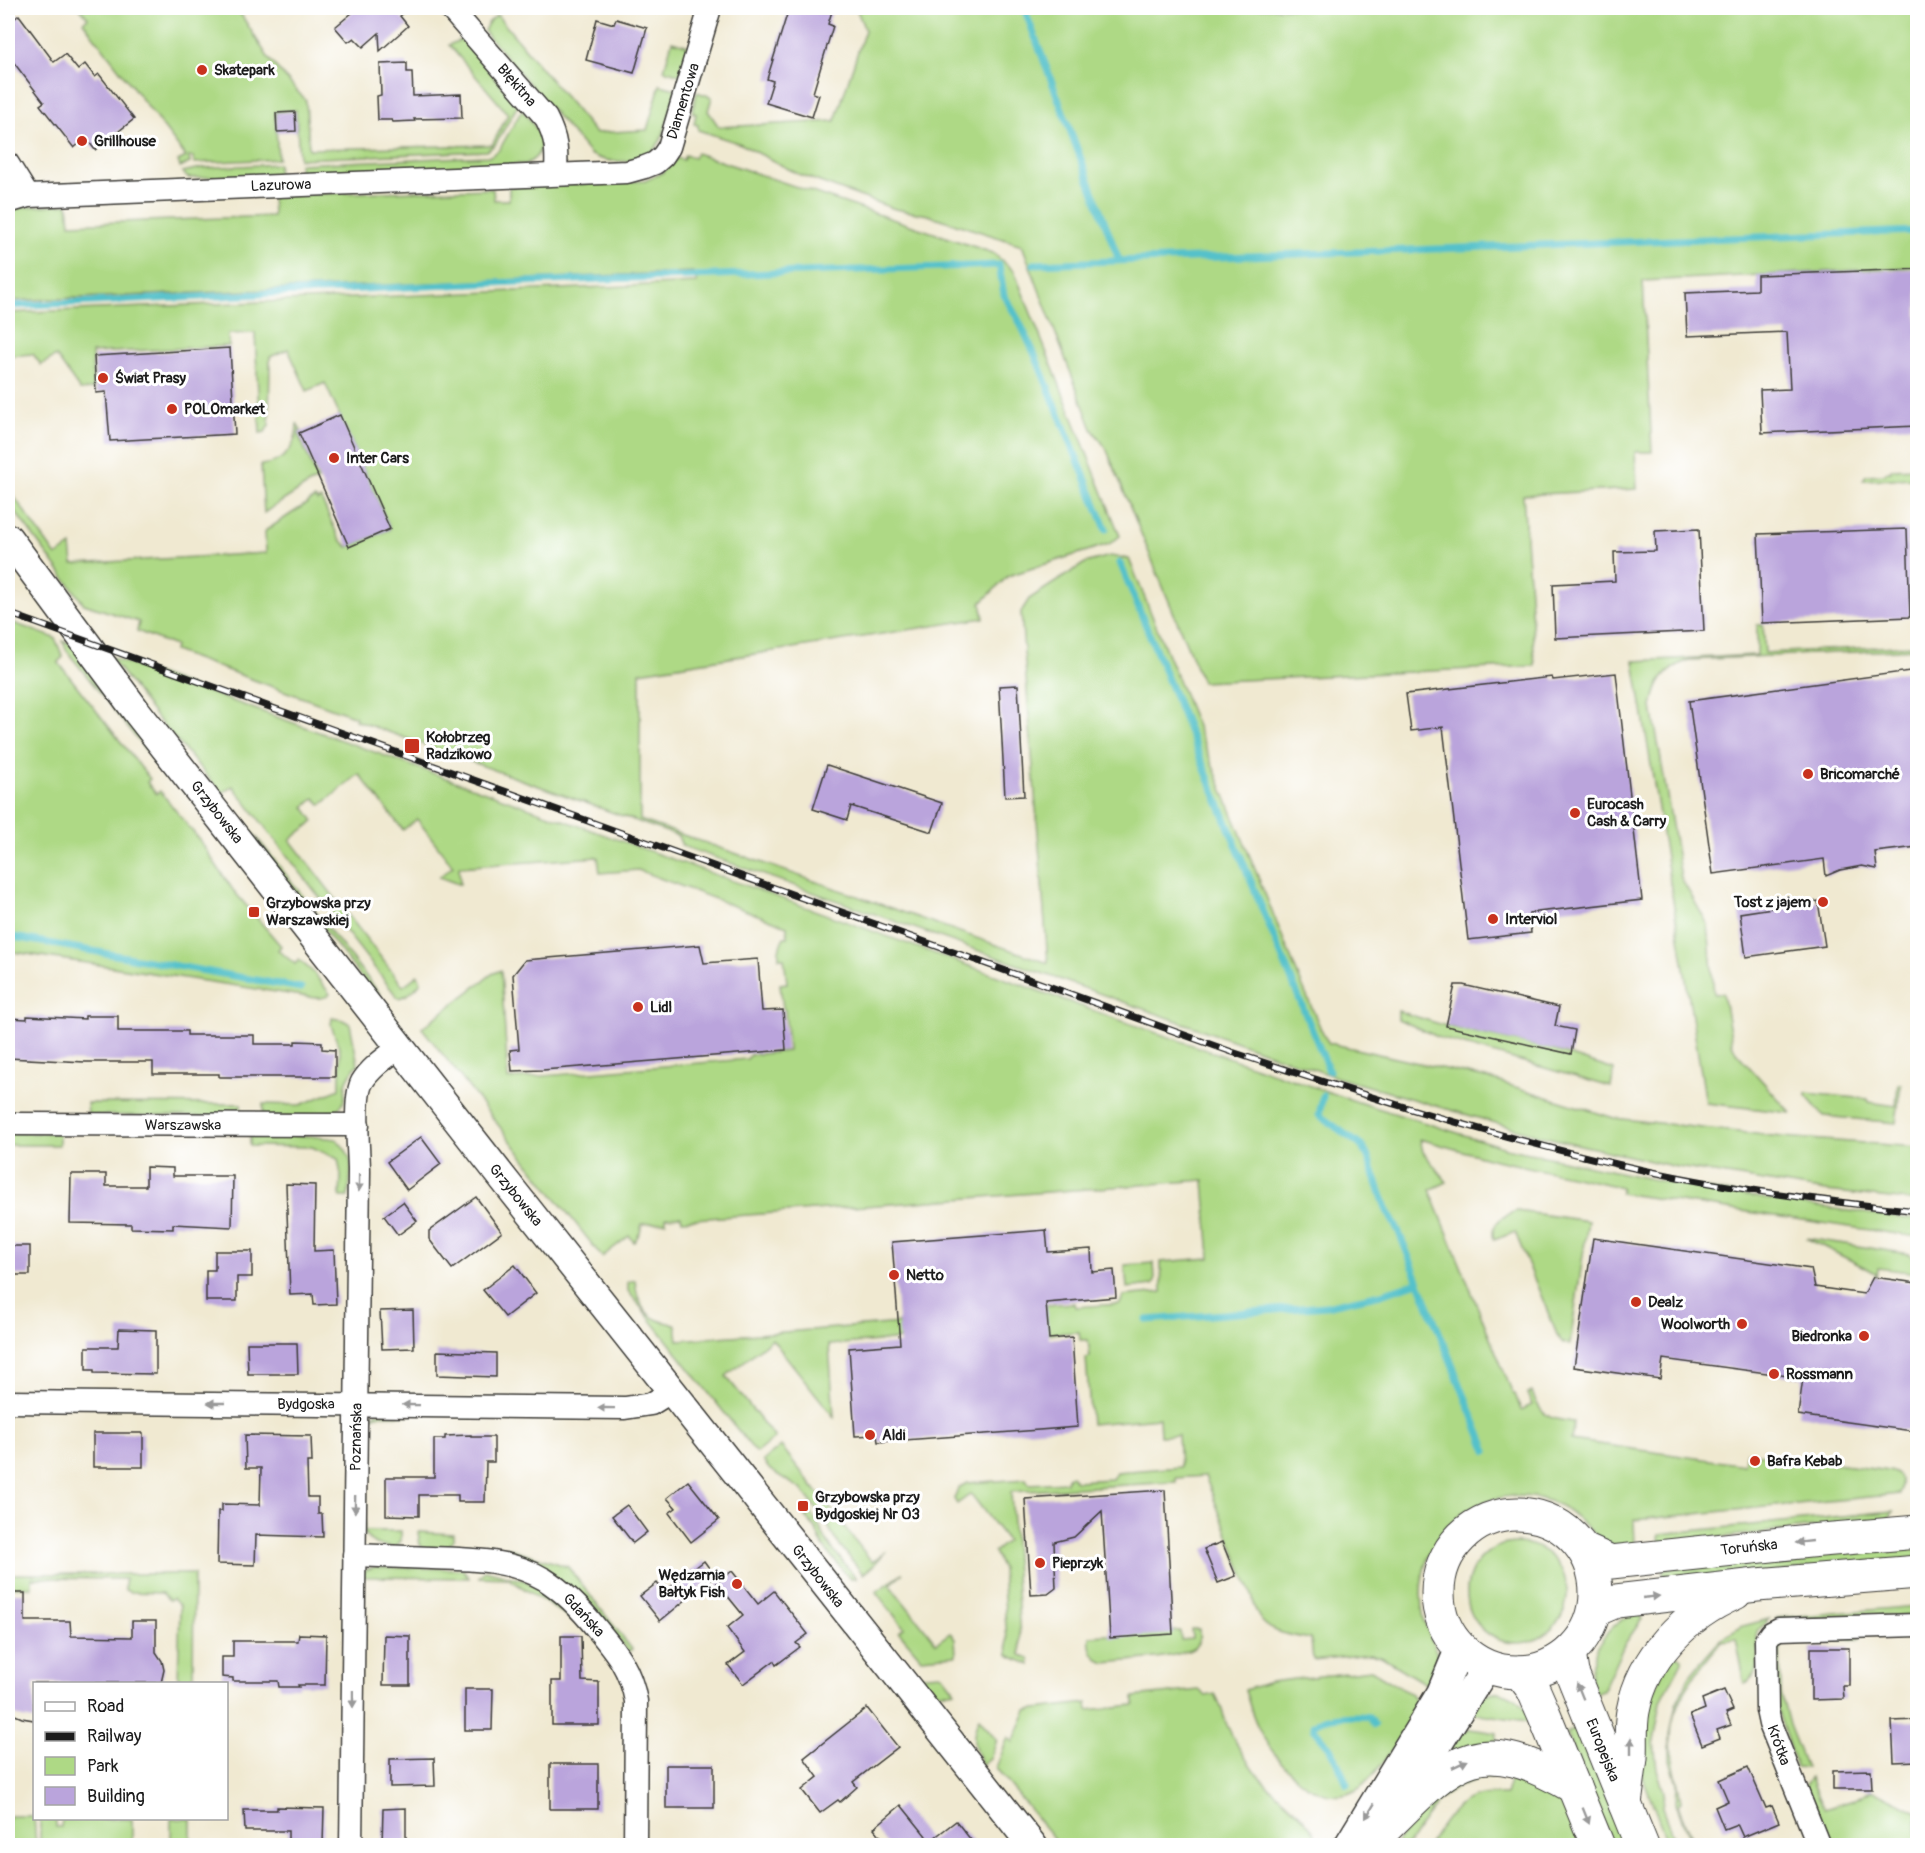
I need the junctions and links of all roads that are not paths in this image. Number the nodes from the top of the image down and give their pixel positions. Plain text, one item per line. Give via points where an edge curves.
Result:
1 (450, 8) edge
2 (710, 8) edge
3 (8, 164) edge
4 (556, 174) junction
5 (18, 199) edge
6 (8, 538) edge
7 (400, 1047) junction
8 (8, 1124) edge
9 (358, 1125) junction
10 (672, 1391) junction
11 (8, 1402) edge
12 (357, 1404) junction
13 (1917, 1532) edge
14 (1584, 1550) junction
15 (354, 1555) junction
16 (1917, 1572) edge
17 (1757, 1585) junction
18 (1595, 1610) junction
19 (1917, 1625) edge
20 (1460, 1647) junction
21 (1569, 1653) junction
22 (1487, 1666) junction
23 (1520, 1672) junction
24 (1574, 1787) junction
25 (1625, 1804) junction
26 (1379, 1837) edge
27 (351, 1845) edge
28 (635, 1845) edge
29 (1033, 1845) edge
30 (1348, 1845) edge
31 (1598, 1845) edge
32 (1642, 1845) edge
33 (1819, 1845) edge

1 - 4 street, Błękitna via 546,118 557,147
2 - 4 street, Diamentowa via 674,136 663,156 627,172
3 - 5 street
4 - 5 street, Lazurowa
6 - 7 street, Grzybowska via 137,712
7 - 9 street, Poznańska via 363,1080
7 - 10 street, Grzybowska
8 - 9 street, Warszawska
9 -> 12 street, Poznańska
10 -> 12 street, Bydgoska via 651,1404 625,1408
10 - 29 street, Grzybowska
12 -> 11 street, Bydgoska
12 -> 15 street, Poznańska
13 -> 14 main road, Toruńska via 1611,1562
14 - 18 main road via 1596,1584
14 - 20 main road via 1559,1526 1526,1515 1492,1518 1469,1531 1447,1557 1438,1591 1442,1617
15 -> 27 street, Poznańska
15 - 28 street, Gdańska via 502,1563 544,1579 585,1614 632,1680 636,1701
16 - 17 main road
18 -> 17 main road via 1616,1601
25 -> 17 main road via 1633,1711 1646,1674 1668,1641 1696,1615 1714,1602
18 - 21 main road via 1585,1634
19 - 33 street, Krótka via 1779,1629 1767,1640 1770,1724
20 - 22 main road
20 -> 30 street via 1441,1693
21 - 23 main road via 1546,1667
25 -> 21 main road, Europejska via 1572,1673
22 - 23 main road
22 - 26 street
23 - 24 main road via 1533,1689
26 -> 24 main road via 1442,1774 1481,1757 1525,1762
24 -> 31 main road
25 - 32 main road, Europejska

